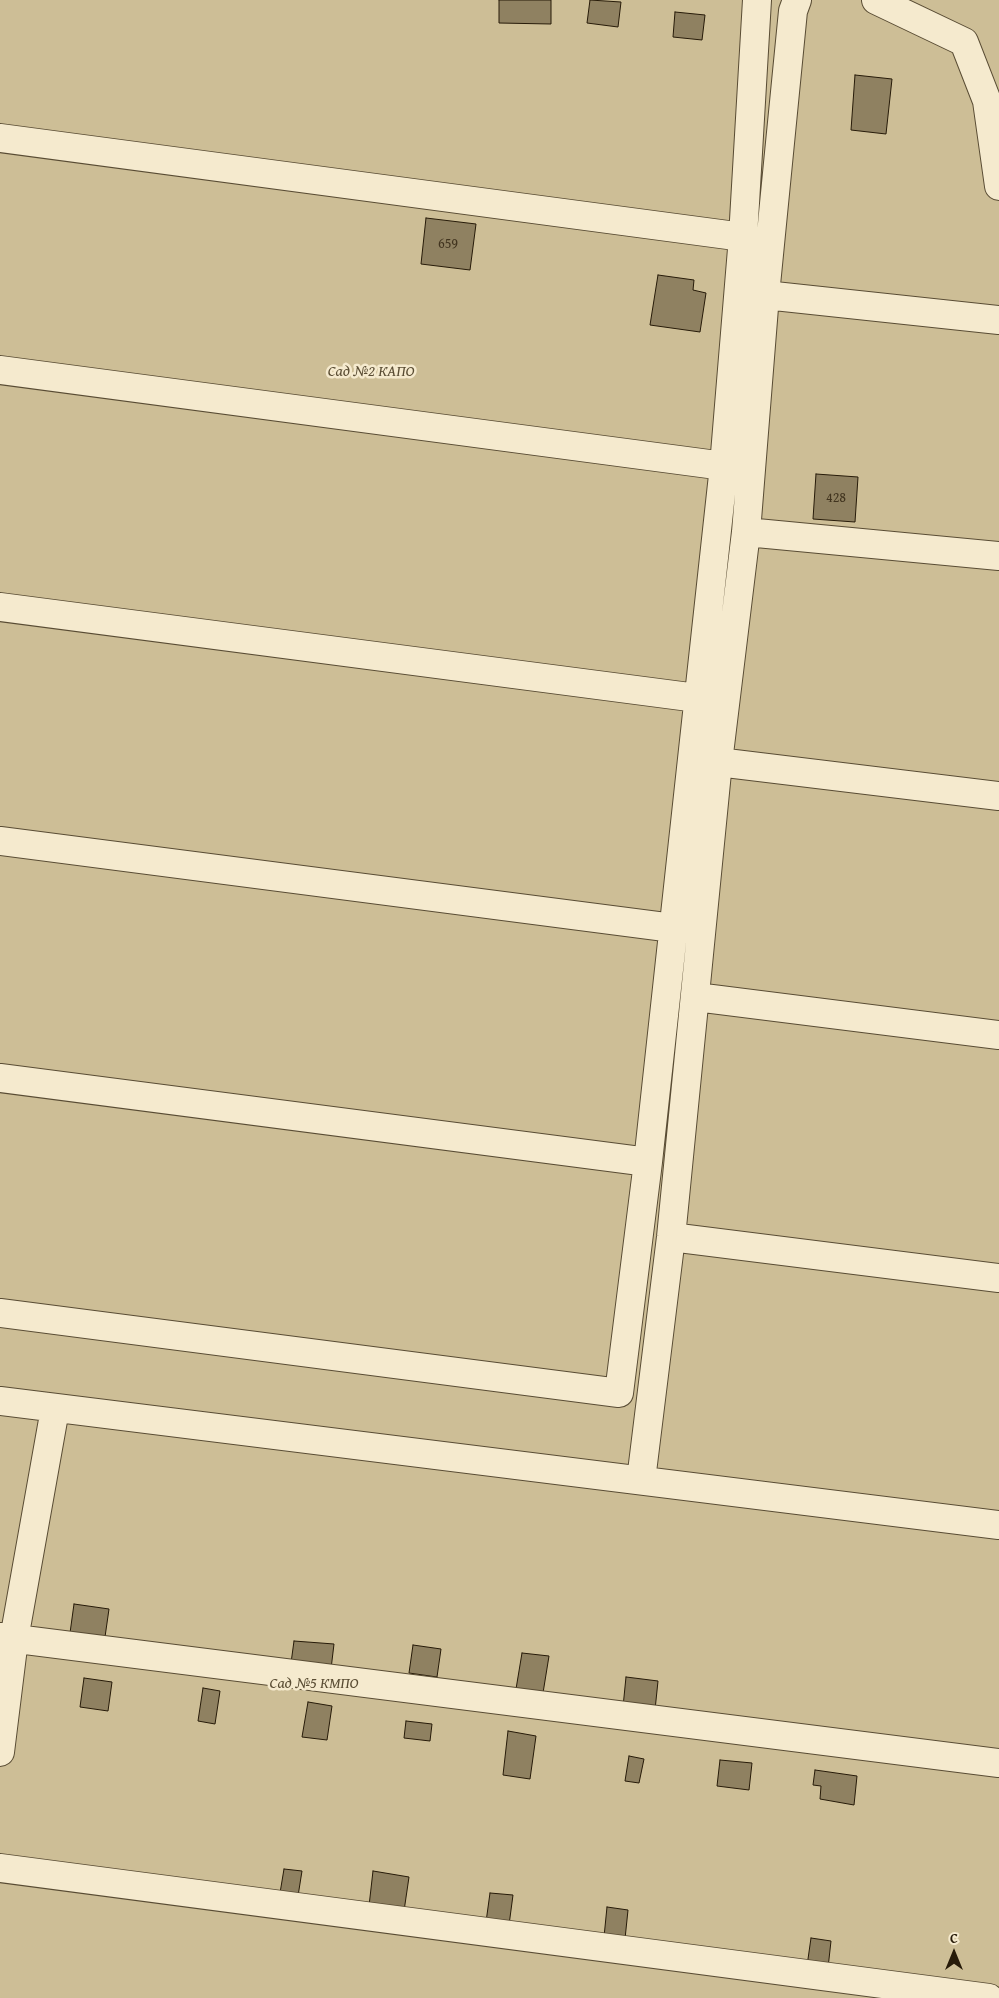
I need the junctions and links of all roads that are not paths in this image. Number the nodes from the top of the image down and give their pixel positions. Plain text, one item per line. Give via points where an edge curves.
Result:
1 (757, 0) edge
2 (797, 0) edge
3 (876, 0) edge
4 (0, 138) edge
5 (999, 186) edge
6 (743, 237) junction
7 (765, 295) junction
8 (999, 320) edge
9 (0, 370) edge
10 (724, 466) junction
11 (746, 532) junction
12 (999, 556) edge
13 (0, 607) edge
14 (697, 698) junction
15 (718, 762) junction
16 (999, 796) edge
17 (0, 841) edge
18 (673, 928) junction
19 (696, 997) junction
20 (999, 1035) edge
21 (0, 1078) edge
22 (648, 1162) junction
23 (671, 1237) junction
24 (999, 1278) edge
25 (0, 1313) edge
26 (0, 1401) edge
27 (54, 1409) junction
28 (641, 1480) junction
29 (999, 1525) edge
30 (7, 1638) edge
31 (0, 1752) edge
32 (999, 1762) edge
33 (0, 1868) edge
34 (989, 1998) edge

1 - 6 lane
2 - 7 lane via 793,11
3 - 5 lane via 964,42 987,101
4 - 6 lane
6 - 10 lane
7 - 8 lane
7 - 11 lane
9 - 10 lane
10 - 14 lane
11 - 12 lane
11 - 15 lane
13 - 14 lane
14 - 18 lane
15 - 16 lane
15 - 19 lane
17 - 18 lane
18 - 22 lane
19 - 20 lane
19 - 23 lane
21 - 22 lane
22 - 25 lane via 619,1393
23 - 24 lane
23 - 28 lane
26 - 27 lane
27 - 28 lane
27 - 30 lane
28 - 29 lane
30 - 31 lane
30 - 32 lane
33 - 34 lane

